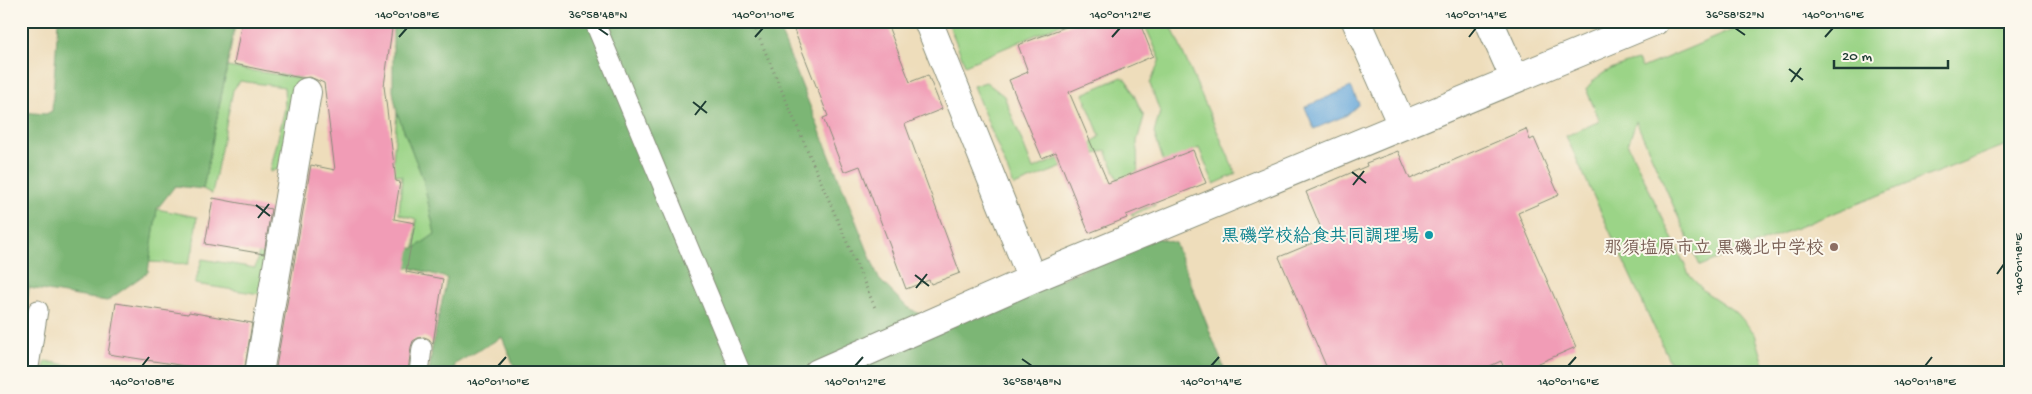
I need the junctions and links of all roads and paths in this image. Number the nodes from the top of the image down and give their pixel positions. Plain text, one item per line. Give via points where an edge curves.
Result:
1 (594, 21) edge
2 (752, 21) edge
3 (928, 21) edge
4 (1356, 21) edge
5 (1489, 21) edge
6 (1655, 21) edge
7 (1515, 79) junction
8 (307, 92) dead end
9 (1402, 125) junction
10 (1032, 279) junction
11 (38, 310) dead end
12 (890, 342) junction
13 (422, 348) dead end
14 (28, 373) edge
15 (259, 373) edge
16 (419, 373) edge
17 (741, 373) edge
18 (818, 373) edge

1 - 17 lane
2 - 12 path
3 - 10 street
4 - 9 street
5 - 7 street
6 - 7 street
7 - 9 street
8 - 15 street
9 - 10 street
10 - 12 street
11 - 14 lane
12 - 18 street
13 - 16 lane

